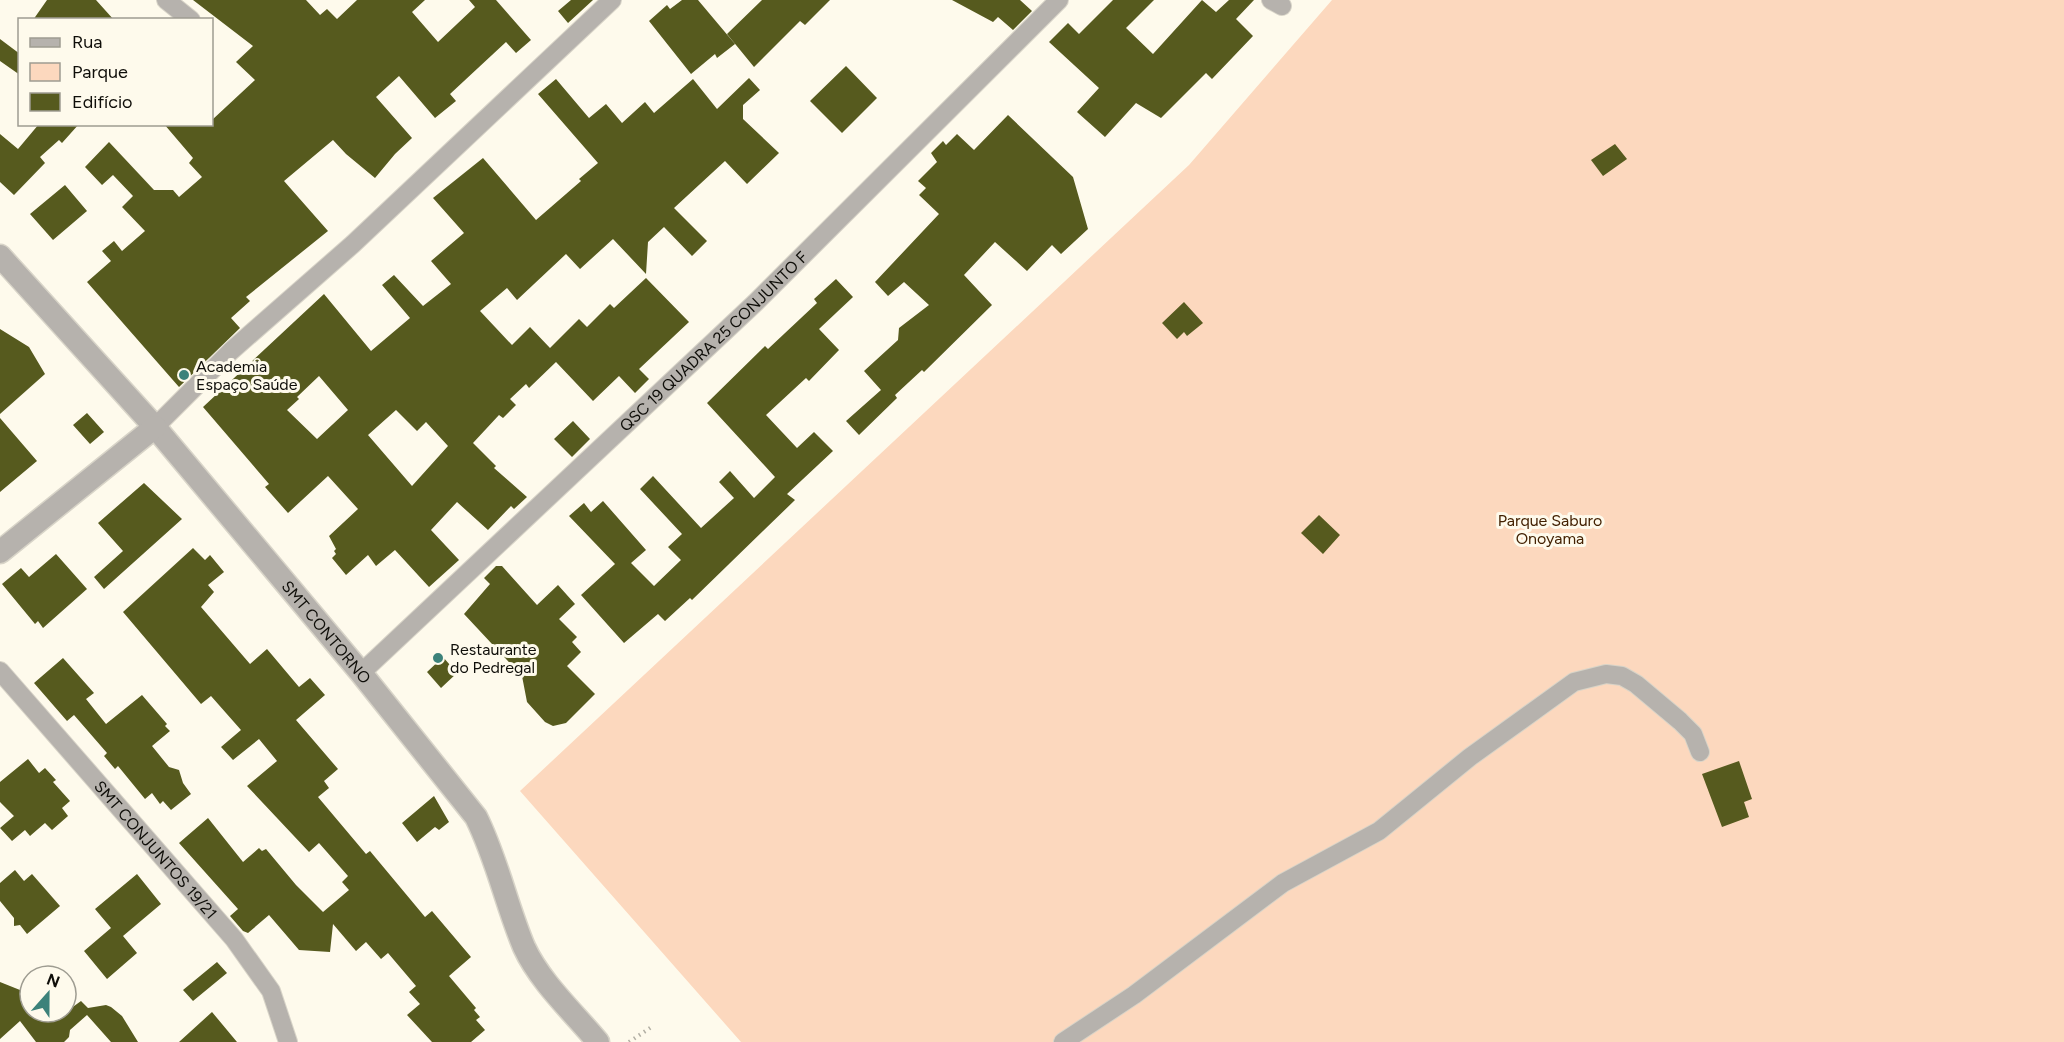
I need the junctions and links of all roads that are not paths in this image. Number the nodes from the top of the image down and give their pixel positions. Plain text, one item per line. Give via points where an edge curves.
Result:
1 (166, 0) edge
2 (612, 0) edge
3 (1059, 0) edge
4 (188, 18) edge
5 (0, 256) edge
6 (154, 427) junction
7 (0, 552) edge
8 (0, 671) edge
9 (361, 673) junction
10 (1700, 752) dead end
11 (288, 1042) edge
12 (598, 1042) edge
13 (1063, 1042) edge

1 - 4 street
2 - 6 street via 353,244 231,351
3 - 9 street, QSC 19 QUADRA 25 CONJUNTO F via 755,303
5 - 6 street, SMT CONTORNO
6 - 7 street
6 - 9 street, SMT CONTORNO
8 - 11 street, SMT CONJUNTOS 19/21 via 241,948 271,991
9 - 12 street, SMT CONTORNO via 476,817 488,839 525,948 538,970
10 - 13 street via 1693,734 1622,676 1606,674 1574,682 1470,756 1379,831 1283,883 1134,995

